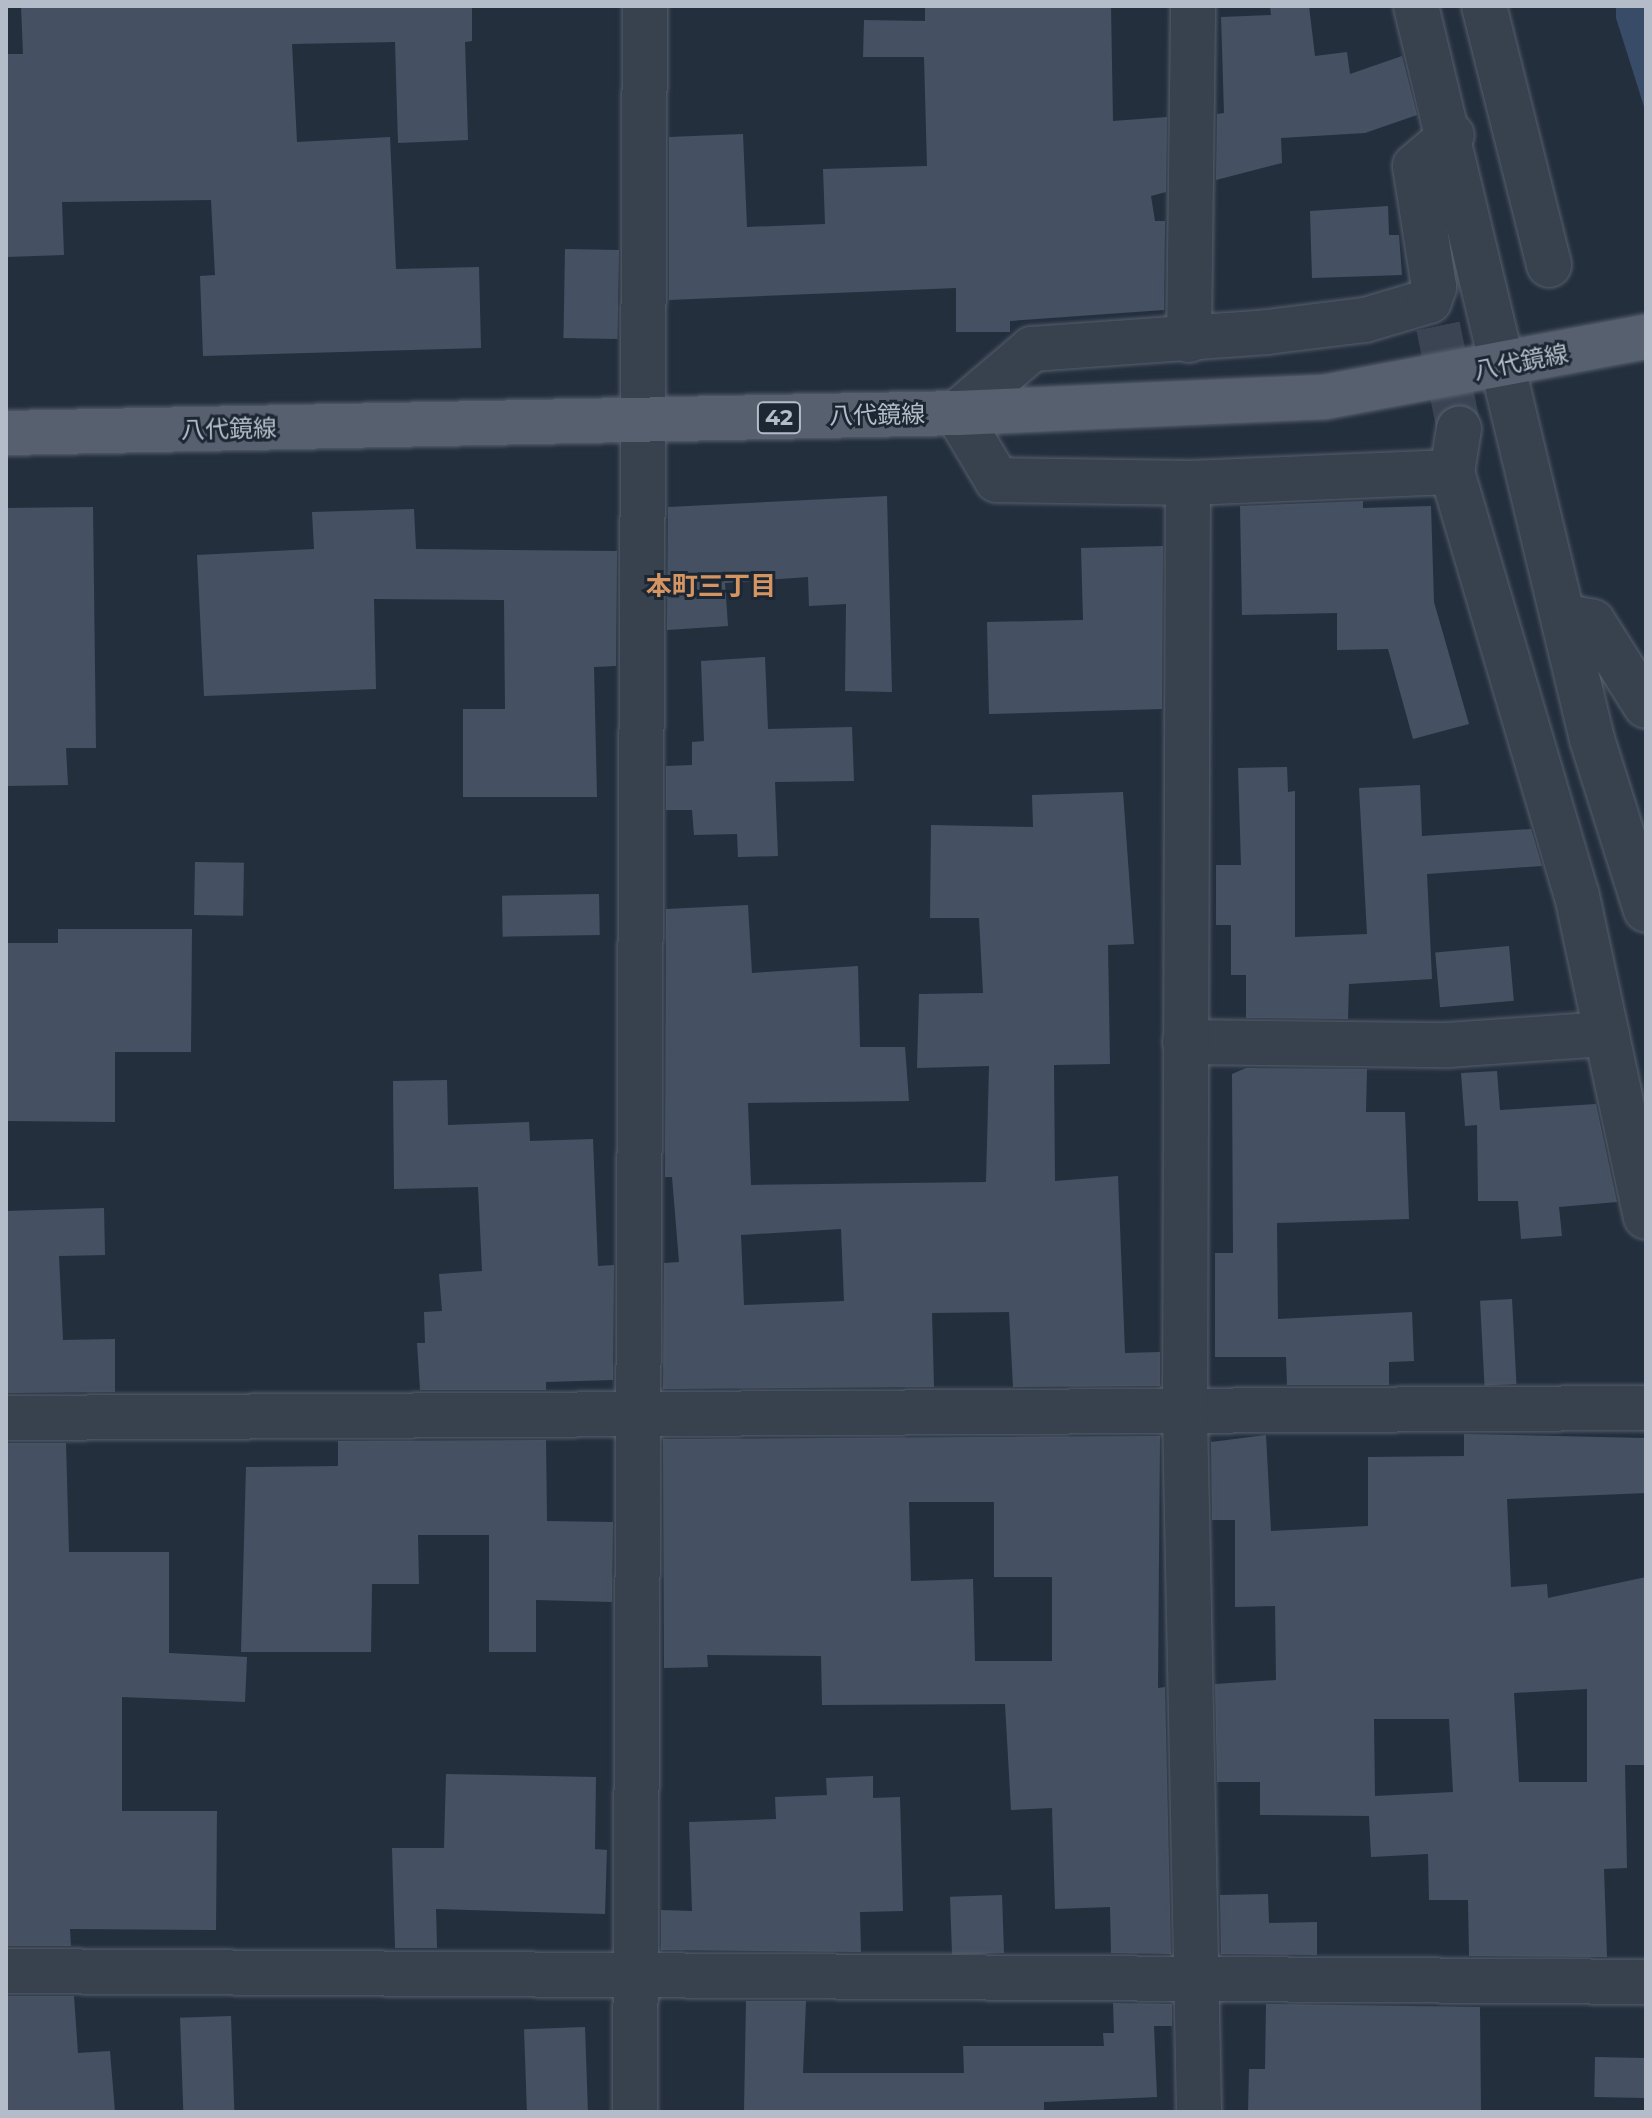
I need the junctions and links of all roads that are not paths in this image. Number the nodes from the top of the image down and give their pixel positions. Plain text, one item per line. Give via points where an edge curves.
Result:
1 (645, 6) edge
2 (1193, 6) edge
3 (1474, 6) edge
4 (1484, 6) edge
5 (1419, 15) edge
6 (1452, 135) junction
7 (1549, 265) dead end
8 (1646, 337) edge
9 (1189, 340) junction
10 (1528, 361) junction
11 (957, 413) junction
12 (646, 421) junction
13 (1459, 429) tunnel mouth
14 (6, 433) edge
15 (1452, 472) junction
16 (1188, 483) junction
17 (1566, 617) junction
18 (1646, 706) edge
19 (1646, 910) edge
20 (1607, 1034) junction
21 (1185, 1042) junction
22 (1646, 1217) edge
23 (1646, 1408) edge
24 (1185, 1414) junction
25 (638, 1416) junction
26 (6, 1418) edge
27 (636, 1970) junction
28 (6, 1971) edge
29 (1198, 1974) junction
30 (1646, 1982) edge
31 (635, 2112) edge
32 (1199, 2112) edge

1 - 12 street
2 - 9 street
3 - 5 street
4 - 7 street
5 - 6 street
6 - 9 street via 1415,166 1434,313
6 - 10 street
8 - 10 main road, 八代鏡線 / 42
9 - 11 street via 1032,349
10 - 11 main road, 八代鏡線 / 42 via 1324,397
10 - 17 street
11 - 12 main road, 八代鏡線 / 42
11 - 16 street via 997,480
12 - 14 main road, 八代鏡線 / 42
12 - 25 street
13 - 15 street
15 - 16 street
15 - 20 street via 1577,896
16 - 21 street
17 - 18 street via 1593,622
17 - 19 street via 1592,739
20 - 21 street via 1448,1045
20 - 22 street
21 - 24 street
23 - 24 street
24 - 25 street
24 - 29 street
25 - 26 street
25 - 27 street
27 - 28 street
27 - 29 street
27 - 31 street
29 - 30 street
29 - 32 street

